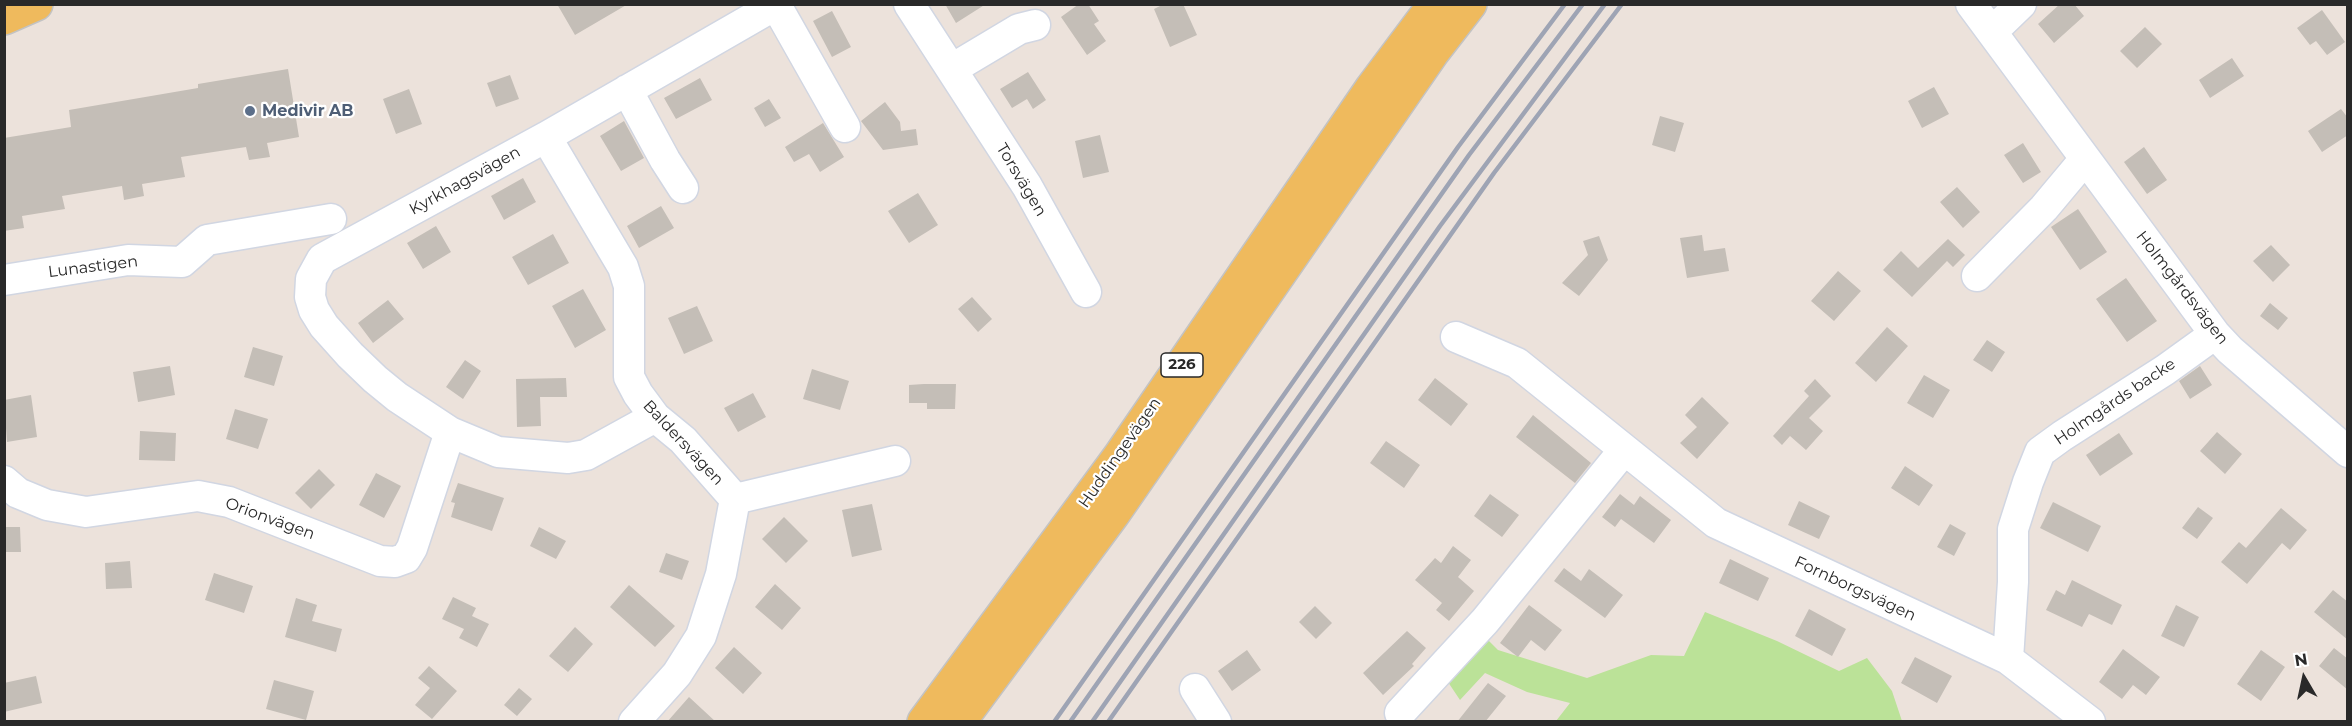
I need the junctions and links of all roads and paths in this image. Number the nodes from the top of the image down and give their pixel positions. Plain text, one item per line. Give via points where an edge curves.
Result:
1 (36, 4) edge
2 (909, 4) edge
3 (1436, 4) edge
4 (1470, 4) edge
5 (1971, 4) edge
6 (2021, 4) edge
7 (776, 5) edge
8 (4, 18) edge
9 (1035, 25) dead end
10 (1992, 32) junction
11 (952, 69) junction
12 (627, 90) junction
13 (845, 128) dead end
14 (546, 137) junction
15 (2085, 159) junction
16 (683, 188) dead end
17 (332, 219) dead end
18 (1977, 276) dead end
19 (4, 280) edge
20 (1086, 292) dead end
21 (2215, 334) junction
22 (1456, 337) dead end
23 (655, 417) junction
24 (450, 432) junction
25 (1624, 450) junction
26 (2348, 452) edge
27 (895, 461) dead end
28 (4, 481) edge
29 (735, 499) junction
30 (2008, 659) junction
31 (1195, 689) dead end
32 (1400, 713) dead end
33 (634, 722) edge
34 (924, 722) edge
35 (959, 722) edge
36 (1216, 722) edge
37 (2090, 722) edge

1 - 8 main road
2 - 11 street, Torsvägen
3 - 34 main road, Huddingevägen / 226 via 1372,88 1120,456
4 - 35 main road, Huddingevägen / 226 via 1312,223 1113,514
5 - 10 street, Holmgårdsvägen
6 - 10 street
7 - 12 street, Kyrkhagsvägen
7 - 13 street, Kyrkhagsvägen
9 - 11 street via 1019,29
10 - 15 street, Holmgårdsvägen
11 - 20 street, Torsvägen via 1027,186
12 - 14 street, Kyrkhagsvägen
12 - 16 street
14 - 23 street, Baldersvägen via 622,267 629,286 629,377
14 - 24 street, Kyrkhagsvägen via 322,259 310,279 314,310 350,355 397,397
15 - 18 street via 2044,208
15 - 21 street, Holmgårdsvägen
17 - 19 street, Lunastigen via 207,240 182,262 128,260
21 - 26 street, Holmgårdsvägen
21 - 30 street, Holmgårds backe via 2040,452 2013,529
22 - 25 street, Fornborgsvägen via 1517,363
23 - 24 street via 586,455 568,458 498,452
23 - 29 street, Baldersvägen via 683,440
24 - 28 street, Orionvägen via 412,548 406,558 395,562 380,561 229,502 198,496 86,512 47,504 18,493
25 - 30 street, Fornborgsvägen via 1716,523
25 - 32 street via 1485,621
27 - 29 street, Baldersvägen
29 - 33 street via 721,574 701,636 676,674
30 - 37 street, Fornborgsvägen
31 - 36 street

